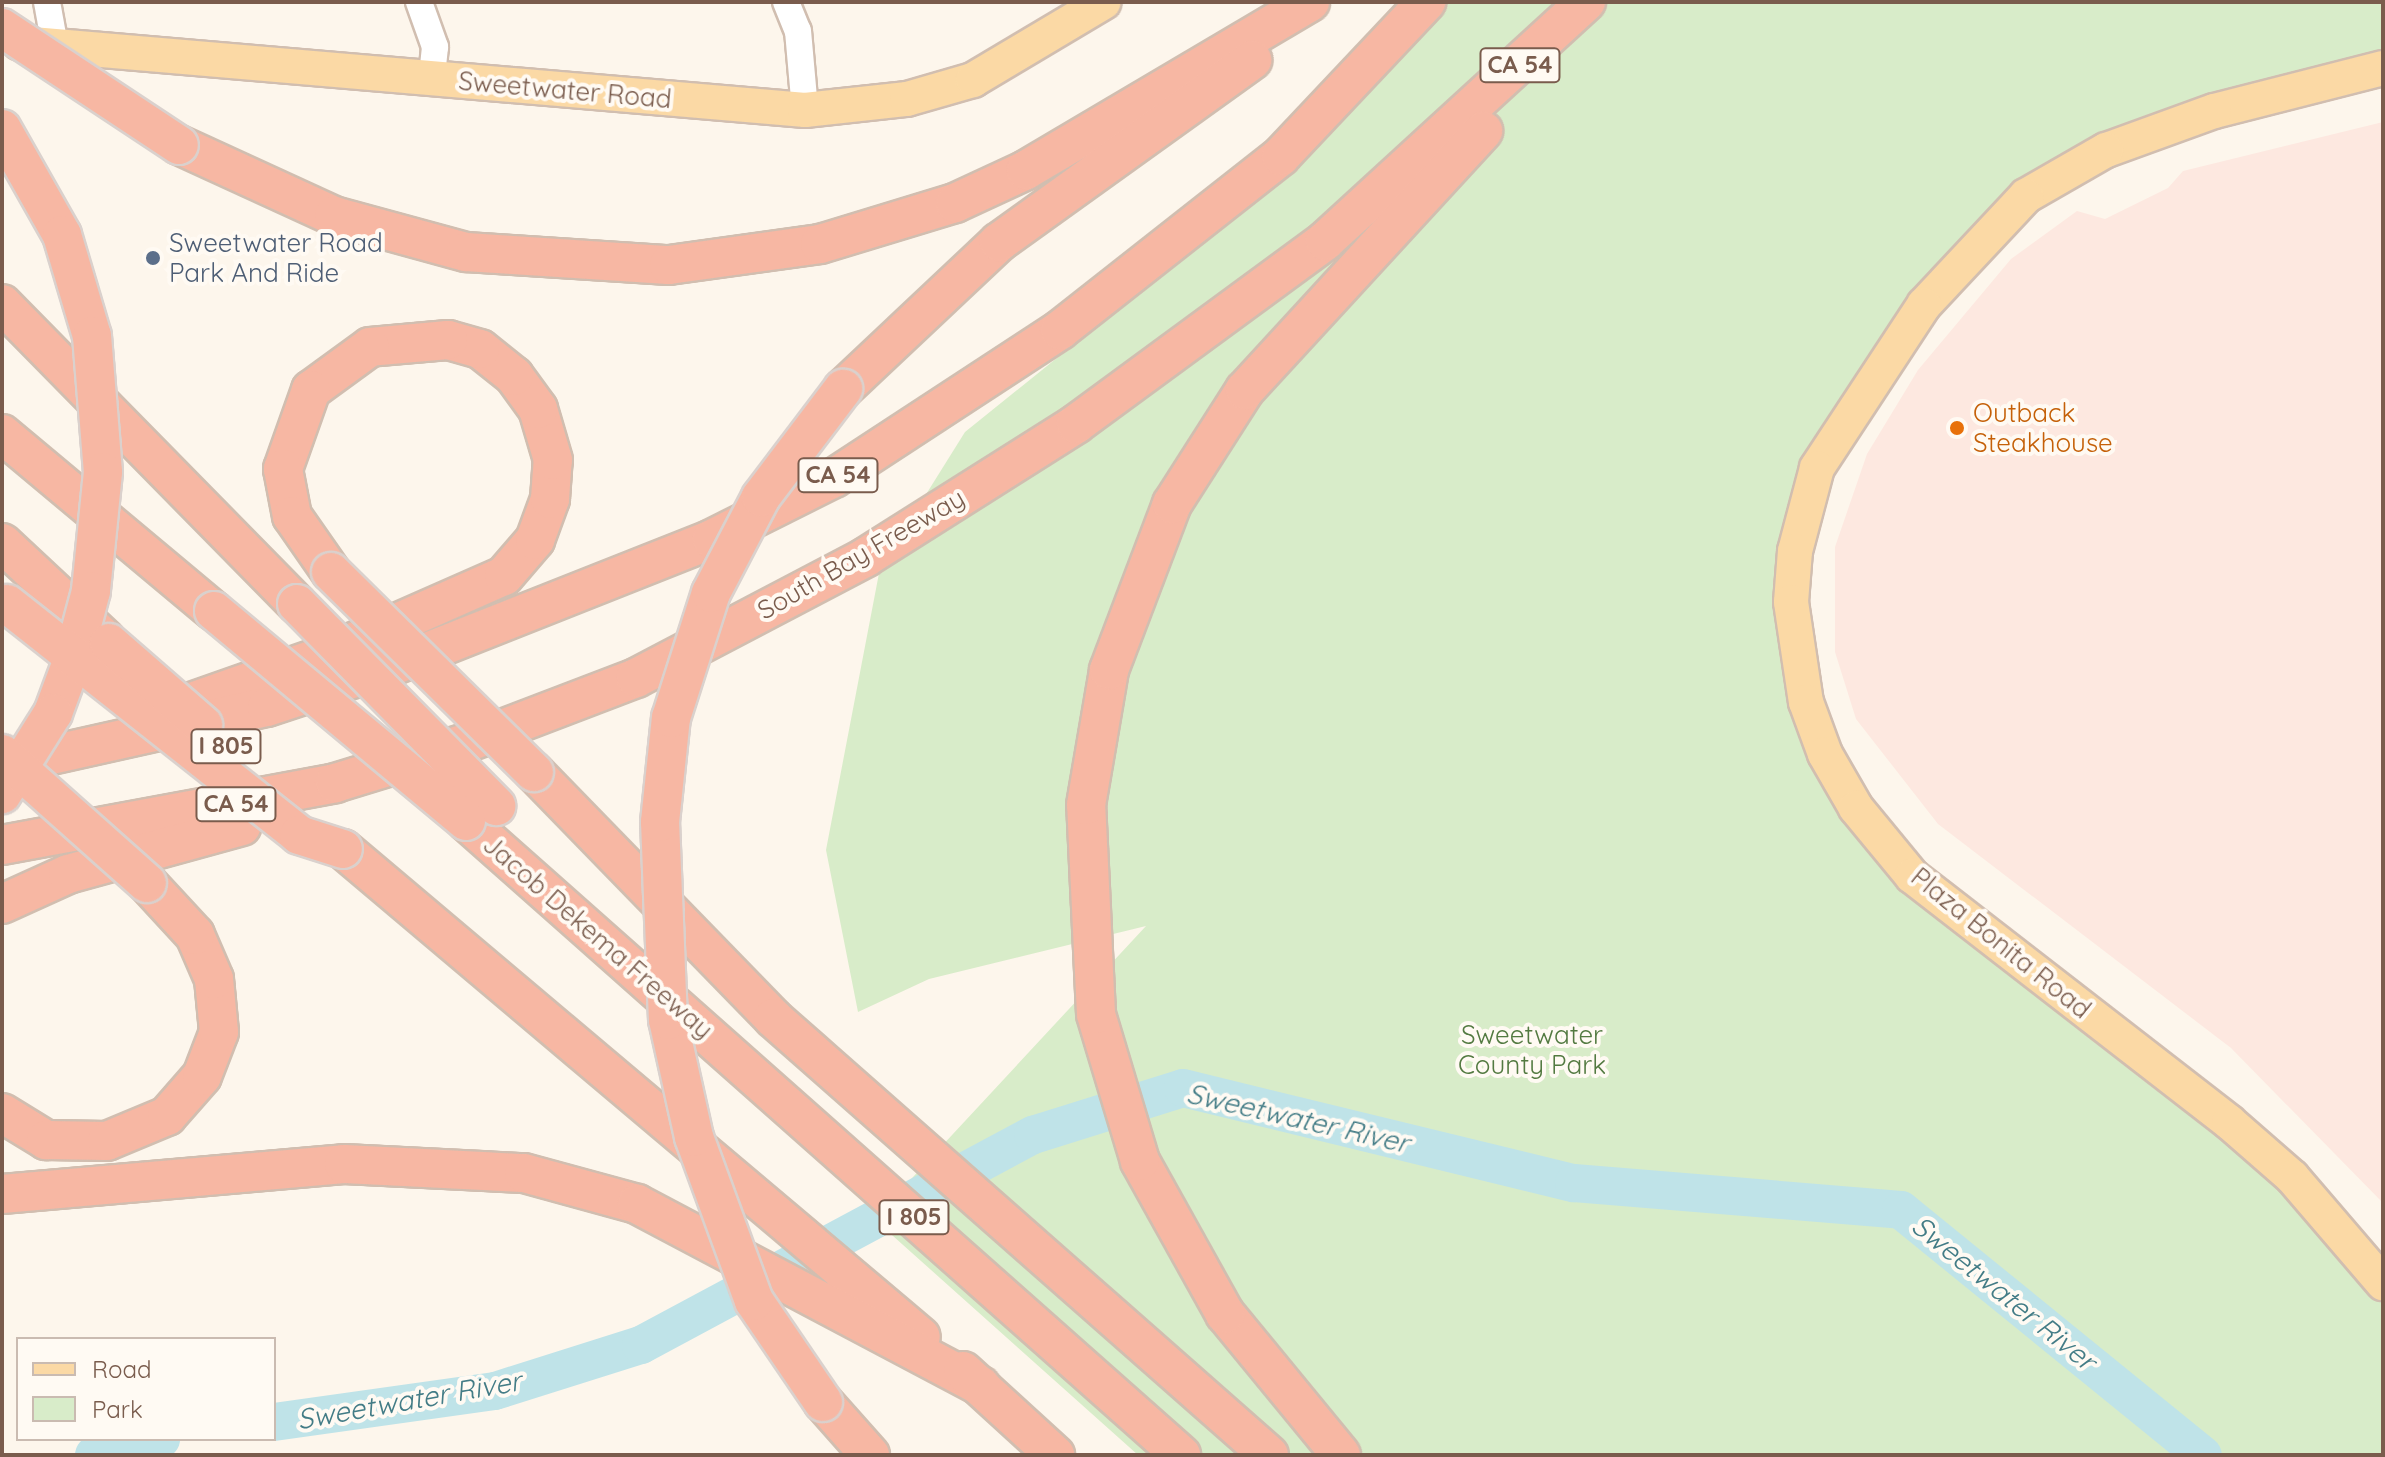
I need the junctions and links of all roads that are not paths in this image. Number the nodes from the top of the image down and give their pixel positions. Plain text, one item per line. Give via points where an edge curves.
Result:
1 (47, 2) edge
2 (419, 2) edge
3 (786, 2) edge
4 (1104, 2) edge
5 (1310, 2) edge
6 (1332, 2) edge
7 (1426, 2) edge
8 (1586, 2) edge
9 (1600, 2) edge
10 (2, 28) edge
11 (2, 41) edge
12 (55, 46) junction
13 (2383, 68) edge
14 (432, 78) junction
15 (805, 110) junction
16 (2, 129) edge
17 (2, 304) edge
18 (2, 434) edge
19 (2, 543) edge
20 (4, 602) edge
21 (130, 739) junction
22 (466, 743) junction
23 (2, 754) edge
24 (2, 766) edge
25 (2, 794) edge
26 (481, 813) junction
27 (2, 845) edge
28 (343, 849) junction
29 (2, 904) edge
30 (2, 1113) edge
31 (2, 1194) edge
32 (2383, 1283) edge
33 (981, 1386) junction
34 (870, 1455) edge
35 (1055, 1455) edge
36 (1181, 1455) edge
37 (1269, 1455) edge
38 (1341, 1455) edge

1 - 12 street
2 - 14 street via 435,47
3 - 15 street via 798,31
4 - 15 main road, Sweetwater Road via 973,80 907,99
5 - 10 highway, bridge via 1026,170 955,203 820,244 669,265 466,252 334,216 179,145
6 - 34 highway, bridge via 999,242 843,389 761,497 711,593 671,718 661,927 681,1088 726,1238 787,1354
7 - 21 highway, CA 54 via 1281,156 1060,330 834,478 712,539 397,664 267,707
8 - 22 highway, South Bay Freeway / CA 54 via 1325,241 1076,424 866,557 636,678
9 - 38 highway via 1245,390 1172,504 1109,670 1086,805 1087,917 1096,1014 1117,1097 1161,1206 1225,1314
11 - 12 main road, Sweetwater Road
12 - 14 main road, Sweetwater Road
13 - 32 main road, Plaza Bonita Road via 2214,111 2106,150 2026,196 1892,347 1817,468 1795,551 1791,602 1806,702 1825,754 1856,808 1912,876 2229,1122 2292,1177
14 - 15 main road, Sweetwater Road
16 - 25 highway, bridge via 62,235 92,336 103,472 91,591 73,659 53,713
17 - 26 highway, bridge via 297,604
18 - 26 highway, Jacob Dekema Freeway / I 805, bridge via 214,611
19 - 28 highway, I 805, bridge
20 - 28 highway, bridge via 299,835
21 - 24 highway, CA 54
21 - 37 highway, bridge via 159,709 320,657 504,576 535,540 550,499 553,460 538,409 480,349 448,340 370,347 311,390 283,469 292,516 331,572 534,772 773,1018
22 - 27 highway, South Bay Freeway / CA 54 via 335,783
22 - 29 highway via 348,797 68,874
23 - 30 highway, bridge via 147,883 195,935 214,979 219,1032 202,1076 167,1116 107,1141 46,1140
26 - 36 highway, Jacob Dekema Freeway / I 805 via 592,932
28 - 33 highway, I 805, bridge
31 - 33 highway via 344,1164 524,1173 637,1204
33 - 35 highway, I 805

